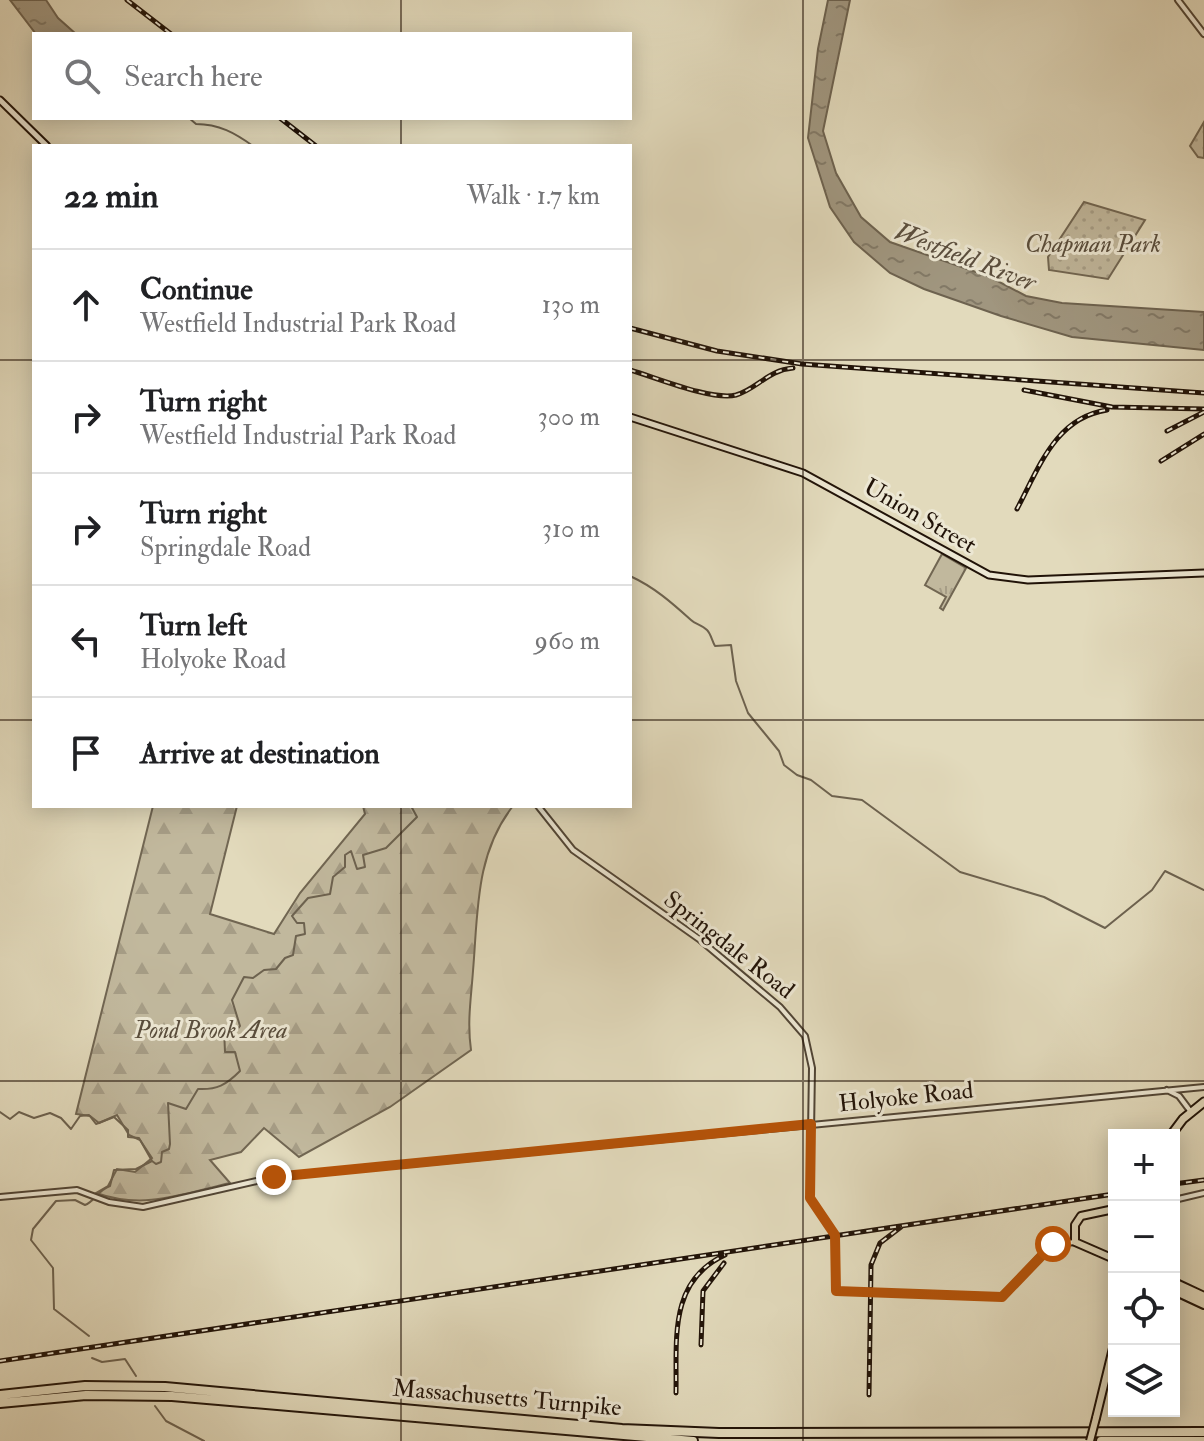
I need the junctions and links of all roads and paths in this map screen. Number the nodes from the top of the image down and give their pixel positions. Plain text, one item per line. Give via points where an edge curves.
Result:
1 (1178, 0) edge
2 (1204, 34) edge
3 (0, 100) edge
4 (45, 144) edge
5 (632, 418) edge
6 (1204, 573) edge
7 (540, 808) edge
8 (1204, 1087) edge
9 (1165, 1089) junction
10 (1204, 1102) edge
11 (1191, 1112) junction
12 (811, 1124) junction
13 (1176, 1129) edge
14 (1204, 1193) edge
15 (0, 1197) edge
16 (1180, 1199) edge
17 (1108, 1210) edge
18 (1071, 1241) junction
19 (1108, 1256) edge
20 (1180, 1286) edge
21 (1180, 1293) edge
22 (1204, 1297) edge
23 (1204, 1304) edge
24 (1114, 1345) edge
25 (0, 1395) edge
26 (0, 1403) edge
27 (1204, 1429) edge
28 (1099, 1436) edge
29 (693, 1441) edge
30 (1090, 1441) edge
31 (1204, 1441) edge

1 - 2 street
3 - 4 main road
5 - 6 main road, Union Street via 803,473 989,575 1028,580
7 - 12 street, Springdale Road via 585,860 699,939 791,1018 811,1050
8 - 9 street, Holyoke Road
9 - 11 street via 1179,1096
9 - 12 street, Holyoke Road
10 - 11 highway
11 - 13 highway
12 - 15 street, Holyoke Road via 274,1177 151,1206 125,1206 65,1189
12 - 18 street, Springdale Road via 810,1198 835,1235 836,1291 1002,1297 1051,1245
14 - 16 street
17 - 18 main road via 1079,1217
18 - 19 main road
20 - 22 highway
21 - 23 highway
24 - 30 main road, bridge
25 - 28 highway, Massachusetts Turnpike via 85,1386 165,1387 705,1433
26 - 29 highway, Massachusetts Turnpike via 158,1395
27 - 28 highway
28 - 31 highway, Massachusetts Turnpike

